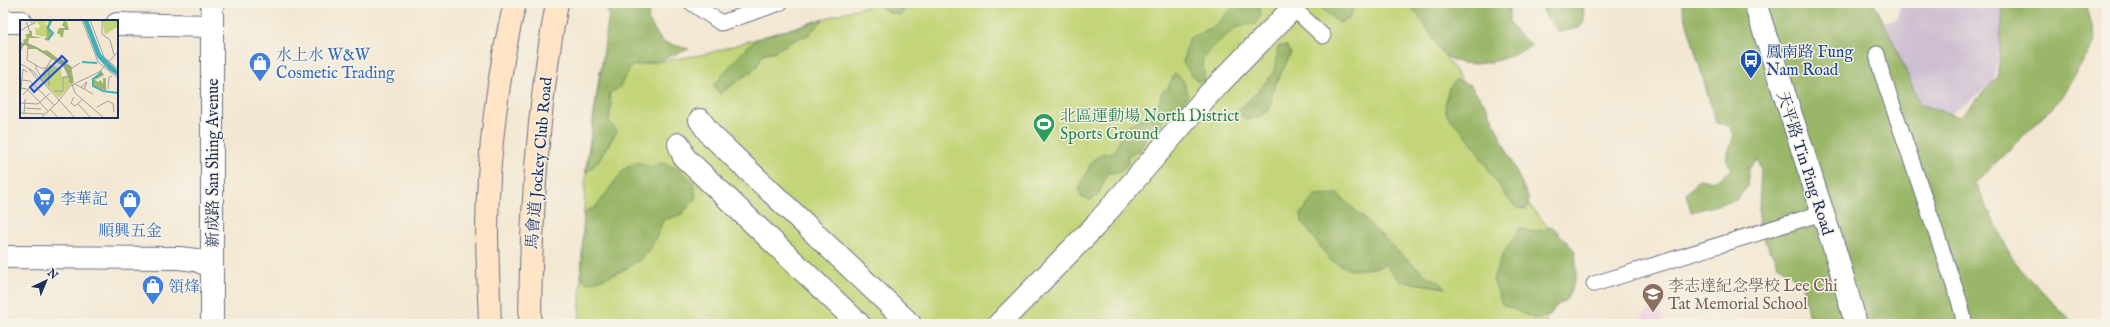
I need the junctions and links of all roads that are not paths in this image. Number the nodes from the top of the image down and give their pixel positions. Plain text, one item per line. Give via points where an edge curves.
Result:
1 (212, 3) edge
2 (556, 3) edge
3 (692, 3) edge
4 (780, 3) edge
5 (1754, 3) edge
6 (514, 4) edge
7 (1291, 5) edge
8 (3, 22) edge
9 (20, 22) edge
10 (118, 24) edge
11 (212, 26) junction
12 (1323, 36) dead end
13 (1878, 54) dead end
14 (700, 120) dead end
15 (679, 144) dead end
16 (1822, 213) junction
17 (3, 257) edge
18 (212, 267) junction
19 (1594, 284) dead end
20 (212, 324) edge
21 (490, 324) edge
22 (530, 324) edge
23 (859, 324) edge
24 (910, 324) edge
25 (999, 324) edge
26 (1856, 324) edge
27 (1965, 324) edge

1 - 11 street, 新成路 San Shing Avenue
2 - 22 main road, 馬會道 Jockey Club Road via 537,139
3 - 4 lane via 721,22
5 - 16 street, 天平路 Tin Ping Road
6 - 21 main road via 501,78 492,155 487,226
7 - 12 lane
7 - 25 street via 1207,96 1094,227
8 - 9 street
10 - 11 street
11 - 18 street, 新成路 San Shing Avenue
13 - 27 lane via 1881,71
14 - 24 street via 710,134
15 - 23 street via 684,157
16 - 19 lane
16 - 26 street, 天平路 Tin Ping Road
17 - 18 street via 179,258 196,260
18 - 20 street, 新成路 San Shing Avenue

